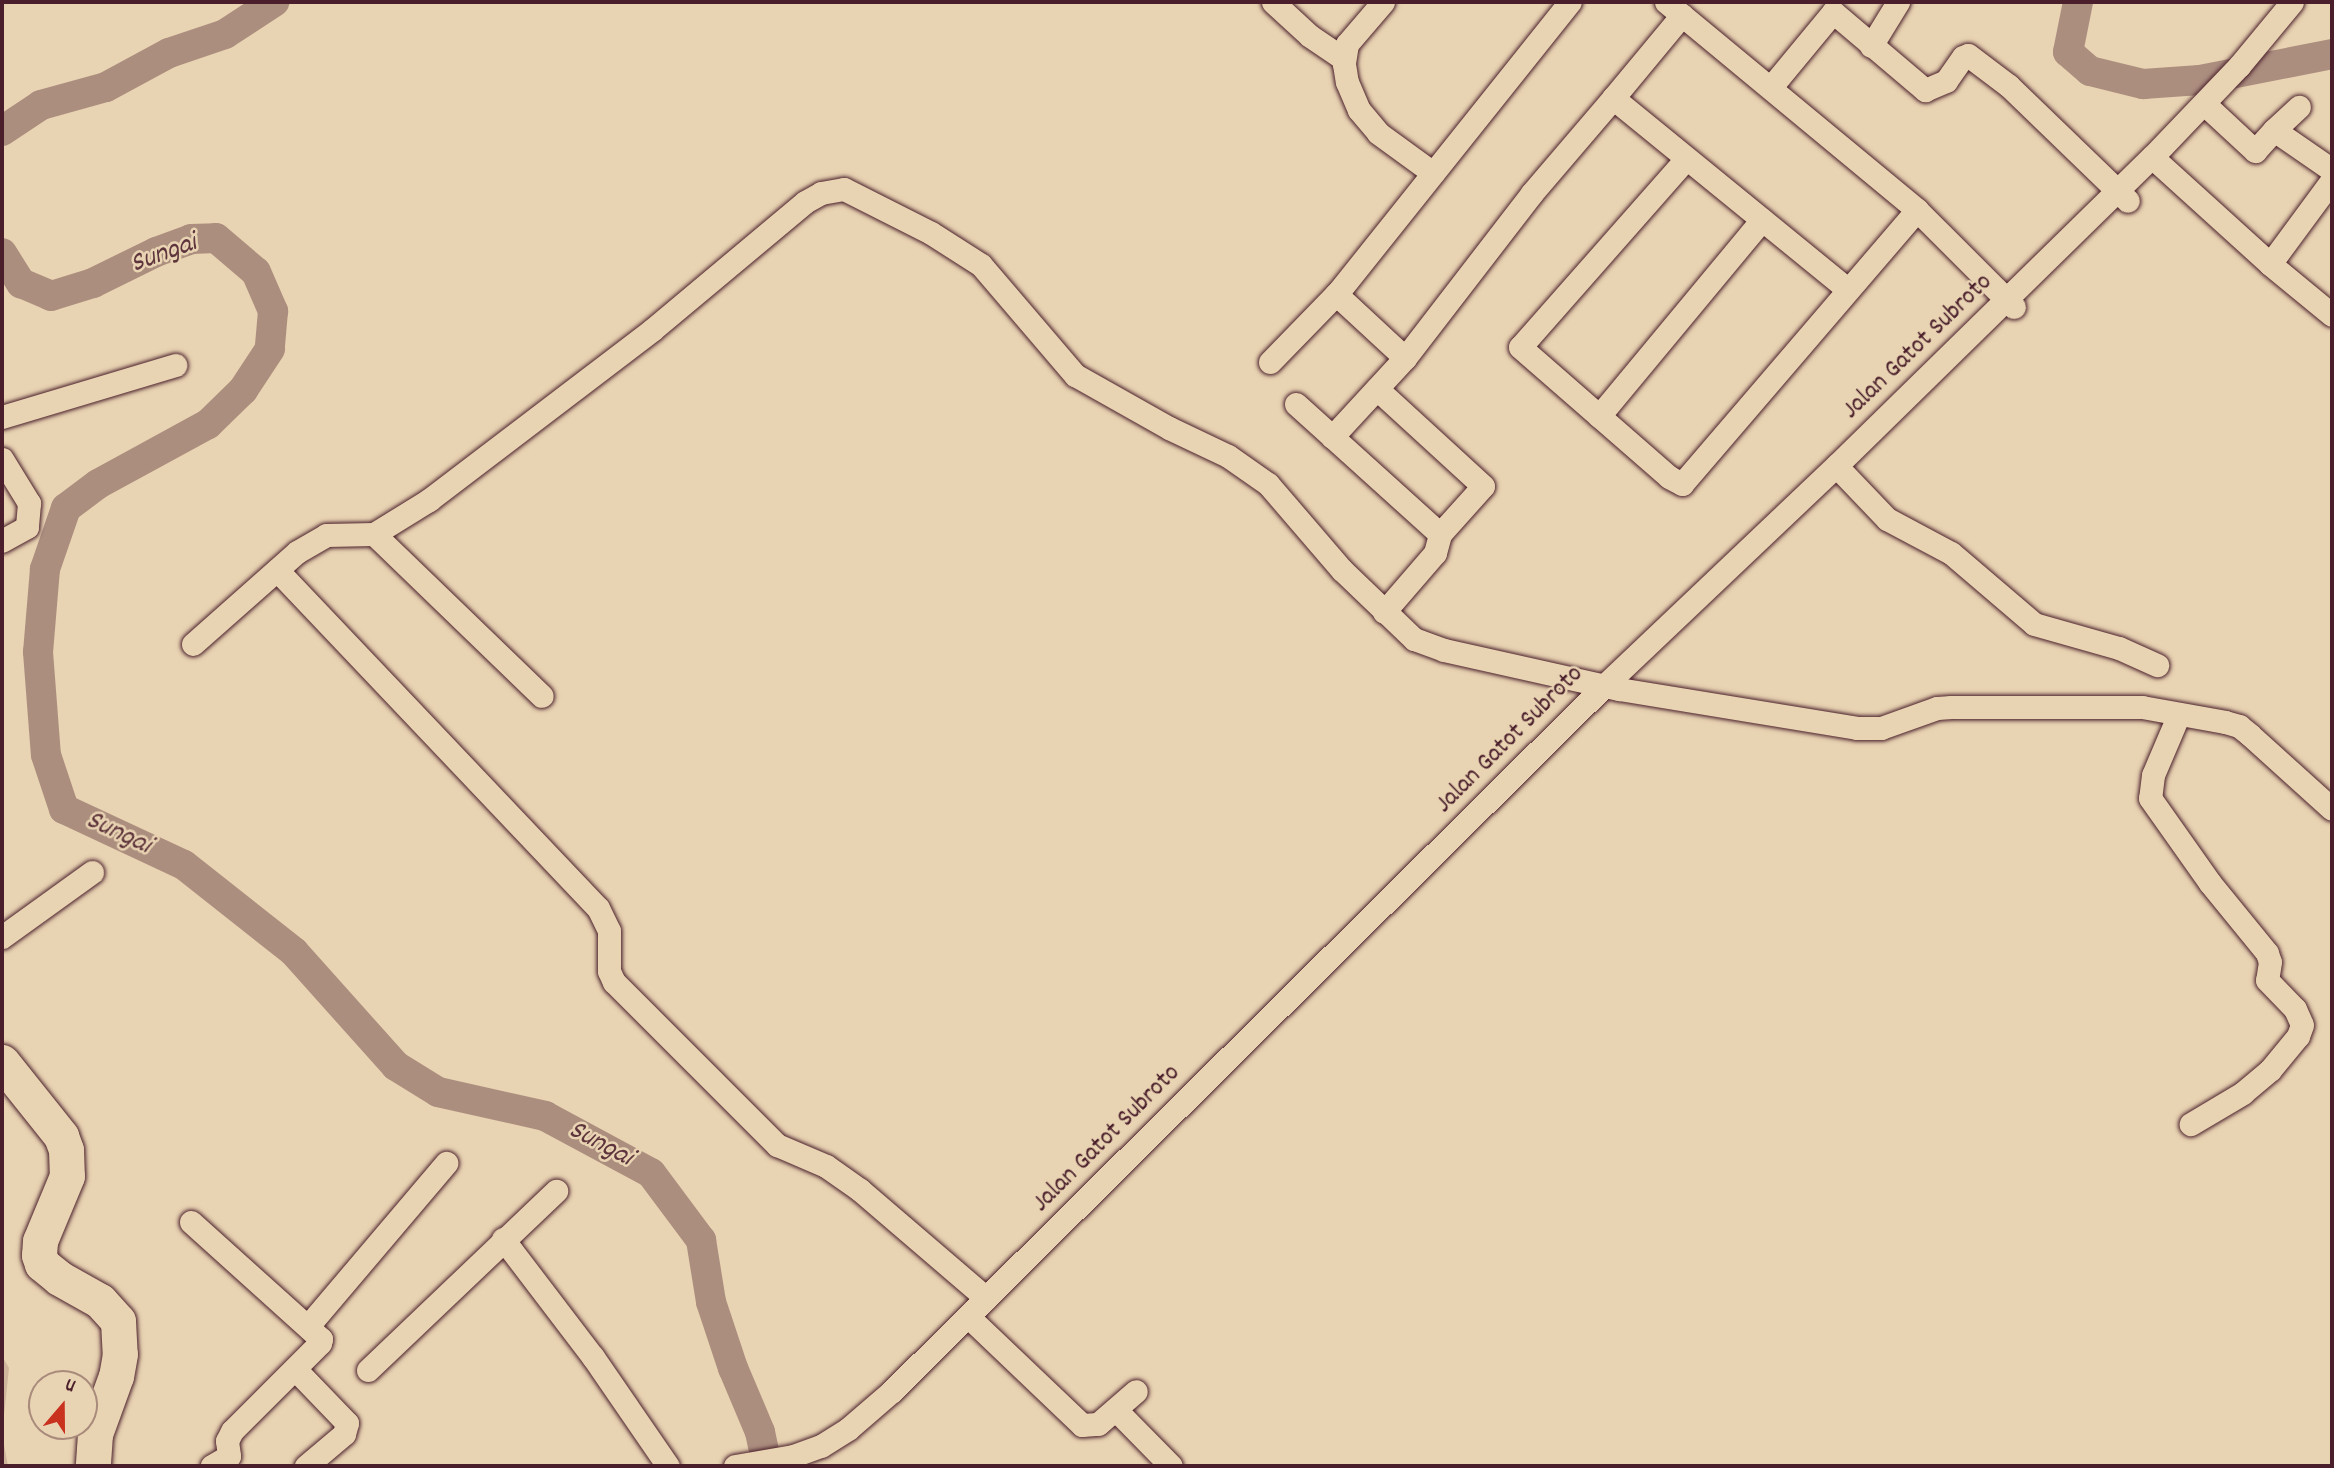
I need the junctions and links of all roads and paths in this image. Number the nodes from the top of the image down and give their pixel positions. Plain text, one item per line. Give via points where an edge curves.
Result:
1 (1272, 2) edge
2 (1383, 2) edge
3 (1570, 2) edge
4 (1898, 2) edge
5 (2292, 2) edge
6 (2306, 2) edge
7 (1674, 8) edge
8 (1871, 46) junction
9 (1344, 59) junction
10 (2243, 68) junction
11 (1771, 87) junction
12 (1613, 97) junction
13 (2213, 104) junction
14 (2299, 107) dead end
15 (2274, 130) junction
16 (1685, 160) junction
17 (2158, 162) junction
18 (2332, 170) edge
19 (1433, 173) junction
20 (2332, 180) edge
21 (2123, 195) junction
22 (1917, 210) junction
23 (1762, 220) junction
24 (2270, 264) junction
25 (1847, 289) junction
26 (1336, 294) junction
27 (2010, 303) junction
28 (2332, 315) edge
29 (1405, 358) junction
30 (1270, 362) dead end
31 (175, 365) dead end
32 (1377, 389) junction
33 (1296, 404) dead end
34 (1599, 416) junction
35 (2, 417) edge
36 (1332, 437) junction
37 (2, 459) edge
38 (1843, 473) junction
39 (374, 534) junction
40 (1440, 534) junction
41 (2, 541) edge
42 (277, 570) junction
43 (1384, 612) junction
44 (193, 644) dead end
45 (2157, 665) dead end
46 (1611, 688) junction
47 (542, 696) dead end
48 (2179, 714) junction
49 (2332, 808) edge
50 (92, 872) dead end
51 (2, 937) edge
52 (2, 1062) edge
53 (2190, 1124) dead end
54 (446, 1163) dead end
55 (556, 1191) dead end
56 (191, 1222) dead end
57 (503, 1239) junction
58 (986, 1298) junction
59 (975, 1323) junction
60 (308, 1326) junction
61 (295, 1369) junction
62 (368, 1370) dead end
63 (1136, 1391) dead end
64 (1116, 1410) junction
65 (801, 1461) edge
66 (229, 1463) edge
67 (93, 1466) edge
68 (306, 1466) edge
69 (668, 1466) edge
70 (735, 1466) edge
71 (1171, 1466) edge

1 - 9 street
2 - 9 street via 1347,44
3 - 19 street
4 - 8 street
5 - 10 street, Jalan Gatot Subroto
6 - 10 street, Jalan Gatot Subroto
7 - 11 street
7 - 12 street
8 - 11 street via 1833,12
8 - 21 street via 1925,89 1946,81 1963,57 1977,59
9 - 19 street via 1347,82 1359,110 1378,133
10 - 13 street, Jalan Gatot Subroto
11 - 22 street
12 - 16 street
12 - 29 street via 1532,193
13 - 15 street via 2255,151
13 - 17 street, Jalan Gatot Subroto
14 - 15 street
15 - 18 street
16 - 23 street
16 - 34 street via 1520,347
17 - 21 street, Jalan Gatot Subroto
17 - 24 street
19 - 26 street
20 - 24 street
21 - 27 street, Jalan Gatot Subroto
22 - 25 street
22 - 27 street
23 - 25 street
23 - 34 street
24 - 28 street
25 - 34 street via 1682,484
26 - 29 street
26 - 30 street
27 - 38 street, Jalan Gatot Subroto
27 - 46 street, Jalan Gatot Subroto
29 - 32 street
31 - 35 street
32 - 36 street
32 - 40 street via 1483,486
33 - 36 street
36 - 40 street
37 - 41 street via 29,503 27,527
38 - 45 street via 1887,519 1951,553 2034,624 2119,648
38 - 46 street, Jalan Gatot Subroto
39 - 42 street via 326,535
39 - 43 street via 429,500 641,338 805,202 844,189 931,233 981,265 1075,376 1228,456 1268,484
39 - 47 street
40 - 43 street via 1435,553
42 - 44 street
42 - 58 street via 598,908 609,931 609,971 614,982 777,1145 826,1166 860,1190
43 - 46 street via 1415,639 1444,650
46 - 48 street via 1857,728 1881,728 1951,707 2142,708
46 - 58 street, Jalan Gatot Subroto
46 - 59 street, Jalan Gatot Subroto
48 - 49 street via 2239,726
48 - 53 street via 2152,775 2150,798 2267,953 2267,980 2302,1022 2298,1036 2270,1070 2243,1093
50 - 51 street
52 - 67 highway via 61,1136 66,1150 66,1176 40,1241 42,1264 100,1301 118,1321 120,1354 95,1434
54 - 60 street
55 - 57 street
56 - 60 street
57 - 62 street
57 - 69 street
58 - 65 street, Jalan Gatot Subroto via 892,1391
59 - 64 street via 1082,1425 1098,1424
59 - 65 street, Jalan Gatot Subroto via 862,1435 836,1454
60 - 61 street via 320,1343
61 - 66 street via 232,1431 227,1441
61 - 68 street via 347,1423 344,1434
63 - 64 street
64 - 71 street
65 - 70 street, Jalan Gatot Subroto

